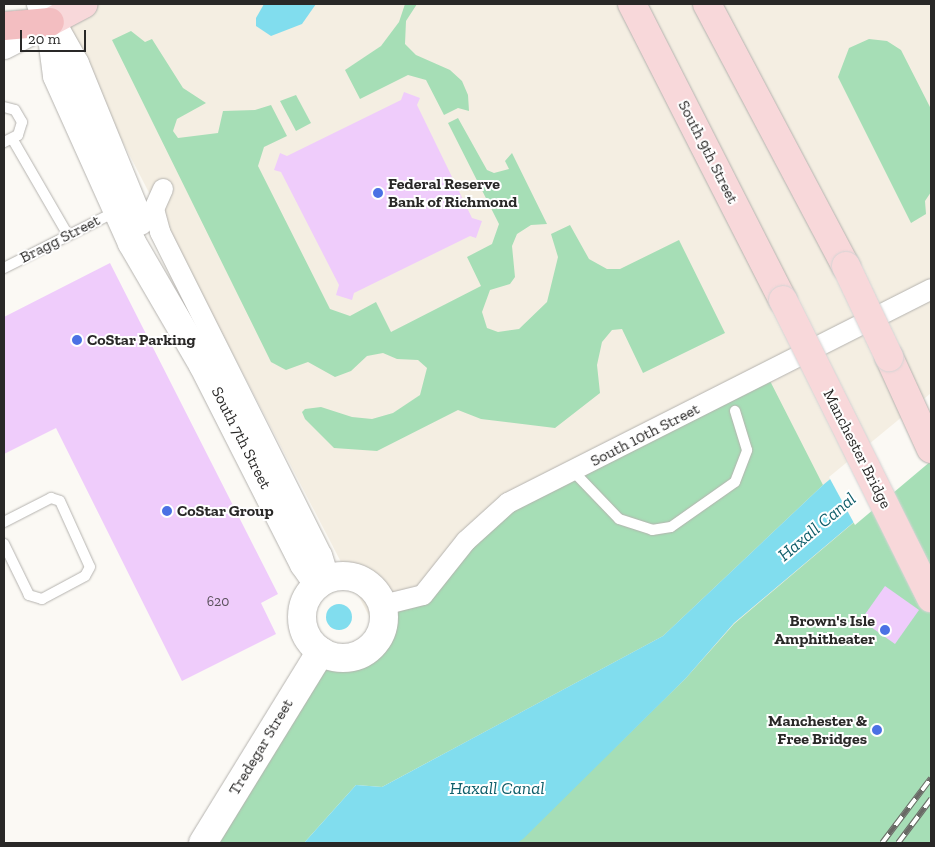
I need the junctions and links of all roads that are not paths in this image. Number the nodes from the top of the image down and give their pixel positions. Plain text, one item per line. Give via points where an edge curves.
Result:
1 (84, 4) edge
2 (632, 4) edge
3 (707, 4) edge
4 (45, 13) edge
5 (4, 26) edge
6 (4, 45) edge
7 (4, 107) edge
8 (9, 141) edge
9 (163, 188) dead end
10 (117, 211) junction
11 (68, 236) junction
12 (4, 268) edge
13 (931, 289) edge
14 (164, 293) junction
15 (783, 300) joint
16 (735, 411) dead end
17 (931, 449) edge
18 (573, 471) junction
19 (4, 522) edge
20 (4, 544) edge
21 (323, 581) junction
22 (931, 598) edge
23 (383, 606) junction
24 (321, 652) junction
25 (203, 843) edge

1 - 4 main road
2 - 15 main road, South 9th Street
3 - 17 main road, bridge via 846,266
4 - 5 highway
4 - 6 street
4 - 10 street, South 7th Street via 57,76
4 - 14 street, South 7th Street via 76,64 124,178
7 - 8 lane via 15,110 22,122
8 - 11 lane
9 - 21 street via 154,209 160,232 322,555
10 - 11 lane, Bragg Street
10 - 14 street, South 7th Street via 132,243
11 - 12 lane, Bragg Street
13 - 18 street, South 10th Street
14 - 21 street, South 7th Street
15 - 22 main road, Manchester Bridge, bridge
16 - 18 lane via 747,450 735,482 671,527 652,530 619,519
18 - 23 street, South 10th Street via 508,503 490,517 423,595
19 - 20 lane via 51,498 60,501 90,567 86,576 42,599 29,594
21 - 23 street via 342,575 362,580 378,593
21 - 24 street via 309,593 302,618 310,641
23 - 24 street via 382,632 370,649 350,658
24 - 25 street, Tredegar Street

